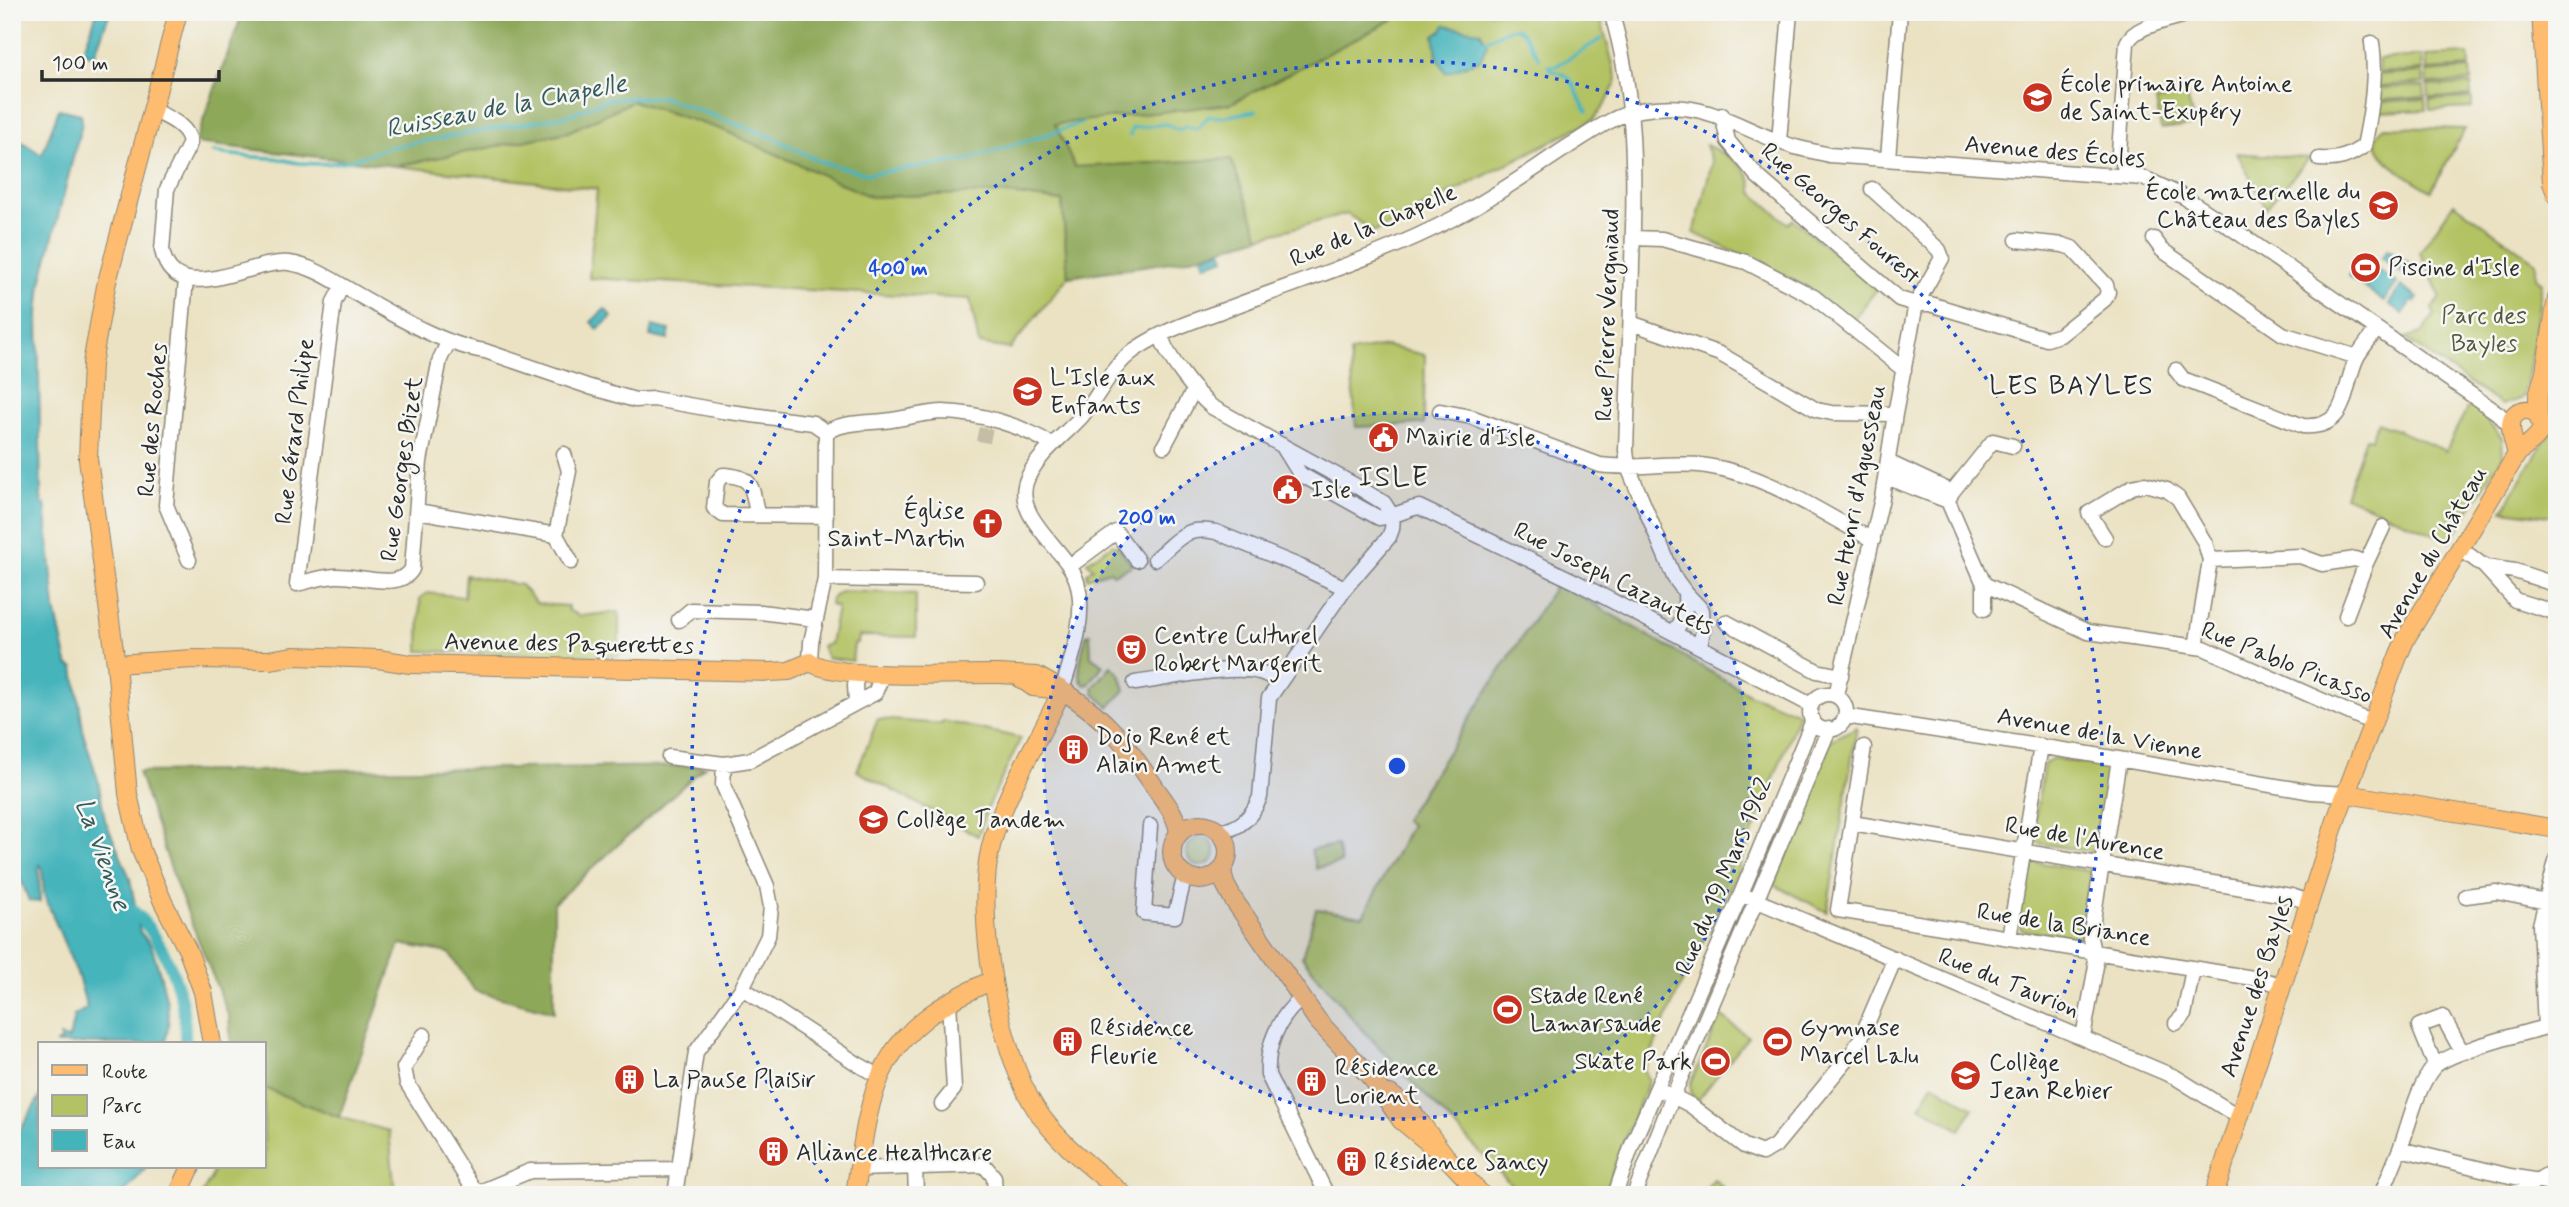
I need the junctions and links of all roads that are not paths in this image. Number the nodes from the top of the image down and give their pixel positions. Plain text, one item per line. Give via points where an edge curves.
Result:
1 (178, 12) edge
2 (1611, 12) edge
3 (1790, 12) edge
4 (1900, 12) edge
5 (2194, 12) edge
6 (2541, 12) edge
7 (2372, 43) dead end
8 (153, 110) junction
9 (1629, 114) junction
10 (1721, 116) junction
11 (2553, 127) edge
12 (1779, 141) junction
13 (1888, 158) junction
14 (2319, 159) dead end
15 (2132, 176) junction
16 (1872, 189) dead end
17 (2557, 196) edge
18 (1633, 238) junction
19 (2154, 239) dead end
20 (2017, 240) dead end
21 (186, 279) junction
22 (342, 286) junction
23 (2557, 298) edge
24 (1916, 304) junction
25 (1631, 323) junction
26 (2376, 330) junction
27 (1161, 336) junction
28 (449, 341) junction
29 (2357, 357) junction
30 (1904, 370) junction
31 (2176, 370) dead end
32 (1196, 390) junction
33 (1440, 411) dead end
34 (1895, 414) junction
35 (2519, 426) junction
36 (827, 432) junction
37 (1052, 445) junction
38 (1164, 446) dead end
39 (2013, 446) dead end
40 (564, 454) dead end
41 (1628, 467) junction
42 (1887, 470) junction
43 (1950, 497) junction
44 (417, 512) junction
45 (757, 514) dead end
46 (826, 516) junction
47 (1393, 517) junction
48 (2383, 527) dead end
49 (556, 535) junction
50 (2105, 538) dead end
51 (1872, 540) junction
52 (2460, 549) junction
53 (1155, 559) dead end
54 (189, 560) dead end
55 (2210, 560) junction
56 (1137, 561) dead end
57 (571, 562) dead end
58 (2366, 563) junction
59 (1070, 566) junction
60 (2485, 567) junction
61 (825, 579) junction
62 (976, 582) dead end
63 (297, 584) joint
64 (1984, 584) junction
65 (2557, 585) edge
66 (1345, 588) junction
67 (1685, 592) junction
68 (1984, 609) dead end
69 (2557, 614) edge
70 (2346, 616) dead end
71 (816, 619) junction
72 (679, 620) dead end
73 (1726, 622) dead end
74 (1673, 634) junction
75 (1700, 647) junction
76 (2196, 647) junction
77 (810, 662) junction
78 (117, 664) junction
79 (858, 673) junction
80 (883, 673) junction
81 (1841, 676) junction
82 (1278, 682) junction
83 (1135, 683) dead end
84 (1062, 690) junction
85 (1836, 695) junction
86 (856, 703) junction
87 (1812, 713) junction
88 (1845, 716) junction
89 (2373, 723) junction
90 (1829, 729) junction
91 (2041, 746) junction
92 (1864, 747) dead end
93 (669, 757) dead end
94 (2119, 760) junction
95 (724, 764) junction
96 (2347, 794) junction
97 (1852, 822) junction
98 (1150, 826) dead end
99 (1186, 829) junction
100 (2557, 829) edge
101 (1227, 834) junction
102 (2023, 851) junction
103 (2557, 857) edge
104 (2103, 864) junction
105 (1185, 875) junction
106 (1219, 877) junction
107 (1741, 894) junction
108 (2466, 896) dead end
109 (1756, 900) junction
110 (2309, 902) junction
111 (2551, 903) edge
112 (2009, 939) junction
113 (2093, 952) junction
114 (1895, 958) junction
115 (2193, 969) junction
116 (993, 980) junction
117 (2282, 985) junction
118 (742, 988) junction
119 (1301, 999) junction
120 (949, 1002) junction
121 (2176, 1023) dead end
122 (2551, 1029) edge
123 (424, 1035) dead end
124 (2083, 1037) junction
125 (212, 1042) edge
126 (2462, 1052) junction
127 (2435, 1065) junction
128 (879, 1076) junction
129 (1657, 1088) junction
130 (1673, 1096) junction
131 (942, 1104) dead end
132 (2557, 1107) edge
133 (2239, 1117) junction
134 (2557, 1119) edge
135 (2400, 1149) junction
136 (191, 1168) edge
137 (915, 1168) junction
138 (679, 1169) junction
139 (858, 1169) junction
140 (2557, 1169) edge
141 (2535, 1181) junction
142 (2557, 1184) edge
143 (178, 1195) edge
144 (675, 1195) edge
145 (855, 1195) edge
146 (916, 1195) edge
147 (995, 1195) edge
148 (1124, 1195) edge
149 (1327, 1195) edge
150 (1482, 1195) edge
151 (1615, 1195) edge
152 (1634, 1195) edge
153 (2214, 1195) edge
154 (2381, 1195) edge
155 (2512, 1195) edge

1 - 8 main road
2 - 9 street, Rue Pierre Vergniaud via 1622,45
3 - 12 street
4 - 13 street
5 - 15 street via 2130,35 2119,152
6 - 11 main road
7 - 14 street via 2364,146 2338,160
8 - 21 street via 190,137 167,189 162,250 170,269
8 - 78 main road via 106,286 92,364 87,433
9 - 10 street, Avenue des Écoles via 1680,107
9 - 18 street, Rue Pierre Vergniaud
9 - 27 street, Rue de la Chapelle via 1597,128 1454,218
10 - 12 street, Avenue des Écoles
10 - 24 street, Rue Georges Fourest via 1728,141 1757,176 1899,299
11 - 17 main road
12 - 13 street, Avenue des Écoles via 1829,155
13 - 15 street, Avenue des Écoles
15 - 26 street, Avenue des Écoles via 2184,197
16 - 24 street, Rue Henri d'Aguesseau via 1939,250 1942,258
18 - 25 street, Rue Pierre Vergniaud
18 - 30 street via 1662,239 1746,262 1814,298
19 - 29 street via 2162,250 2283,334
20 - 24 street, Rue Georges Fourest via 2072,248 2106,285 2105,299 2060,335 2047,339 1930,304
21 - 22 street via 215,279 286,263 318,271
21 - 54 street, Rue des Roches via 166,505
22 - 28 street
22 - 63 street, Rue Gérard Philipe via 334,302
23 - 35 main road, Avenue du Château via 2539,396
24 - 30 street, Rue Henri d'Aguesseau
25 - 34 street via 1720,354 1817,410
25 - 41 street, Rue Pierre Vergniaud
26 - 29 street
26 - 35 street, Avenue des Écoles
27 - 32 street, Rue Joseph Cazautets via 1166,351
27 - 37 street, Rue de la Chapelle via 1115,366 1083,415
28 - 36 street via 635,400 654,398 813,423
28 - 44 street, Rue Georges Bizet via 440,359 420,461
29 - 31 street via 2339,412 2319,427 2304,426 2183,379
30 - 34 street, Rue Henri d'Aguesseau
32 - 38 street
32 - 47 street, Rue Joseph Cazautets via 1212,407 1282,445 1300,474 1379,518
33 - 41 street via 1471,417 1600,465
34 - 42 street, Rue Henri d'Aguesseau
35 - 52 main road, Avenue du Château
36 - 37 street via 838,425 941,412 1032,433
36 - 46 street
37 - 59 street, Rue de la Chapelle via 1029,475 1024,494 1042,532
39 - 43 street via 1993,441
40 - 49 street via 569,471
41 - 51 street via 1656,463 1739,472 1776,486
41 - 67 street, Rue Pierre Vergniaud via 1674,577
42 - 43 street
42 - 51 street, Rue Henri d'Aguesseau
43 - 64 street
44 - 49 street
44 - 63 street, Rue Georges Bizet via 409,575 398,581 336,576
45 - 46 street
46 - 61 street
47 - 66 street via 1389,537
47 - 74 street, Rue Joseph Cazautets via 1419,507
48 - 58 street
49 - 57 street
50 - 55 street via 2089,513 2145,484 2178,498
51 - 81 street, Rue Henri d'Aguesseau
52 - 60 street
52 - 89 main road, Avenue du Château via 2406,638
53 - 66 street via 1192,530 1201,529
55 - 58 street via 2300,556 2322,564 2355,559
55 - 76 street
56 - 59 street via 1116,532
58 - 70 street
59 - 84 street via 1077,584 1079,622
60 - 65 street
60 - 69 street via 2515,600
61 - 62 street
61 - 71 street
64 - 68 street
64 - 76 street, Rue Pablo Picasso via 2088,632
66 - 82 street
67 - 74 street via 1686,612
67 - 75 street via 1702,610
71 - 72 street via 691,610
71 - 77 street
73 - 81 street via 1816,671
74 - 75 street, Rue Joseph Cazautets
75 - 87 street, Rue Joseph Cazautets
76 - 89 street, Rue Pablo Picasso
77 - 78 main road, Avenue des Paquerettes via 789,671 771,672 410,664 295,656
77 - 79 main road via 820,669
78 - 125 main road via 125,783 134,824 163,902 192,961
79 - 80 main road
79 - 86 street
80 - 84 main road via 1016,675 1033,687
80 - 86 street via 874,693
81 - 85 street, Rue Henri d'Aguesseau
82 - 83 street via 1256,671 1234,670
82 - 101 street via 1269,698 1260,797 1255,811
84 - 99 main road via 1122,739
84 - 116 main road via 991,846 985,905
85 - 87 street via 1822,695
85 - 88 street via 1842,699
86 - 95 street via 750,760
87 - 90 street via 1819,728
87 - 107 street, Rue du 19 Mars 1962
88 - 90 street via 1836,728
88 - 91 street, Avenue de la Vienne
89 - 96 main road, Avenue du Château
90 - 109 street
91 - 94 street, Avenue de la Vienne
91 - 102 street
92 - 97 street
93 - 95 street
94 - 96 street, Avenue de la Vienne
94 - 104 street
95 - 118 street via 723,785 767,886 771,907 768,936
96 - 100 main road
96 - 110 main road, Avenue des Bayles
97 - 102 street, Rue de l'Aurence
97 - 112 street, Rue de la Briance via 1838,911
98 - 105 street via 1144,913 1175,916
99 - 101 main road via 1202,824
99 - 105 main road via 1172,852
101 - 106 main road via 1227,858
102 - 104 street, Rue de l'Aurence
102 - 112 street
103 - 111 street
104 - 110 street, Rue de l'Aurence
104 - 113 street via 2090,937
105 - 106 main road via 1192,879
106 - 119 main road
107 - 109 street, Rue du Taurion
107 - 129 street, Rue du 19 Mars 1962
108 - 111 street via 2496,892
109 - 114 street, Rue du Taurion
109 - 130 street
110 - 117 main road, Avenue des Bayles
111 - 122 street via 2540,925
112 - 113 street, Rue de la Briance
113 - 115 street, Rue de la Briance
113 - 124 street via 2096,966
114 - 124 street, Rue du Taurion
114 - 130 street via 1857,1046 1775,1146 1762,1153 1744,1146
115 - 117 street, Rue de la Briance
115 - 121 street via 2184,1015
116 - 120 main road
116 - 148 main road via 1016,1069 1035,1108 1056,1136
117 - 133 main road, Avenue des Bayles
118 - 128 street
118 - 138 street via 696,1052
119 - 149 street via 1274,1035 1268,1075
119 - 150 main road via 1374,1081 1401,1120
120 - 128 main road via 906,1035
120 - 131 street via 954,1089
122 - 126 street
123 - 138 street via 404,1068 407,1083 474,1190 482,1191 530,1171
124 - 133 street, Rue du Taurion via 2175,1077
126 - 127 street
126 - 127 street via 2443,1017 2419,1026
127 - 135 street via 2425,1079
128 - 139 main road via 866,1116
129 - 130 street
129 - 151 street, Rue du 19 Mars 1962
130 - 152 street
132 - 134 street
133 - 153 main road, Avenue des Bayles
135 - 141 street
135 - 154 street
136 - 143 main road
137 - 139 street
137 - 146 street
137 - 147 street via 984,1165 993,1177
138 - 144 street
139 - 145 main road
140 - 141 street
141 - 142 street
141 - 155 street

